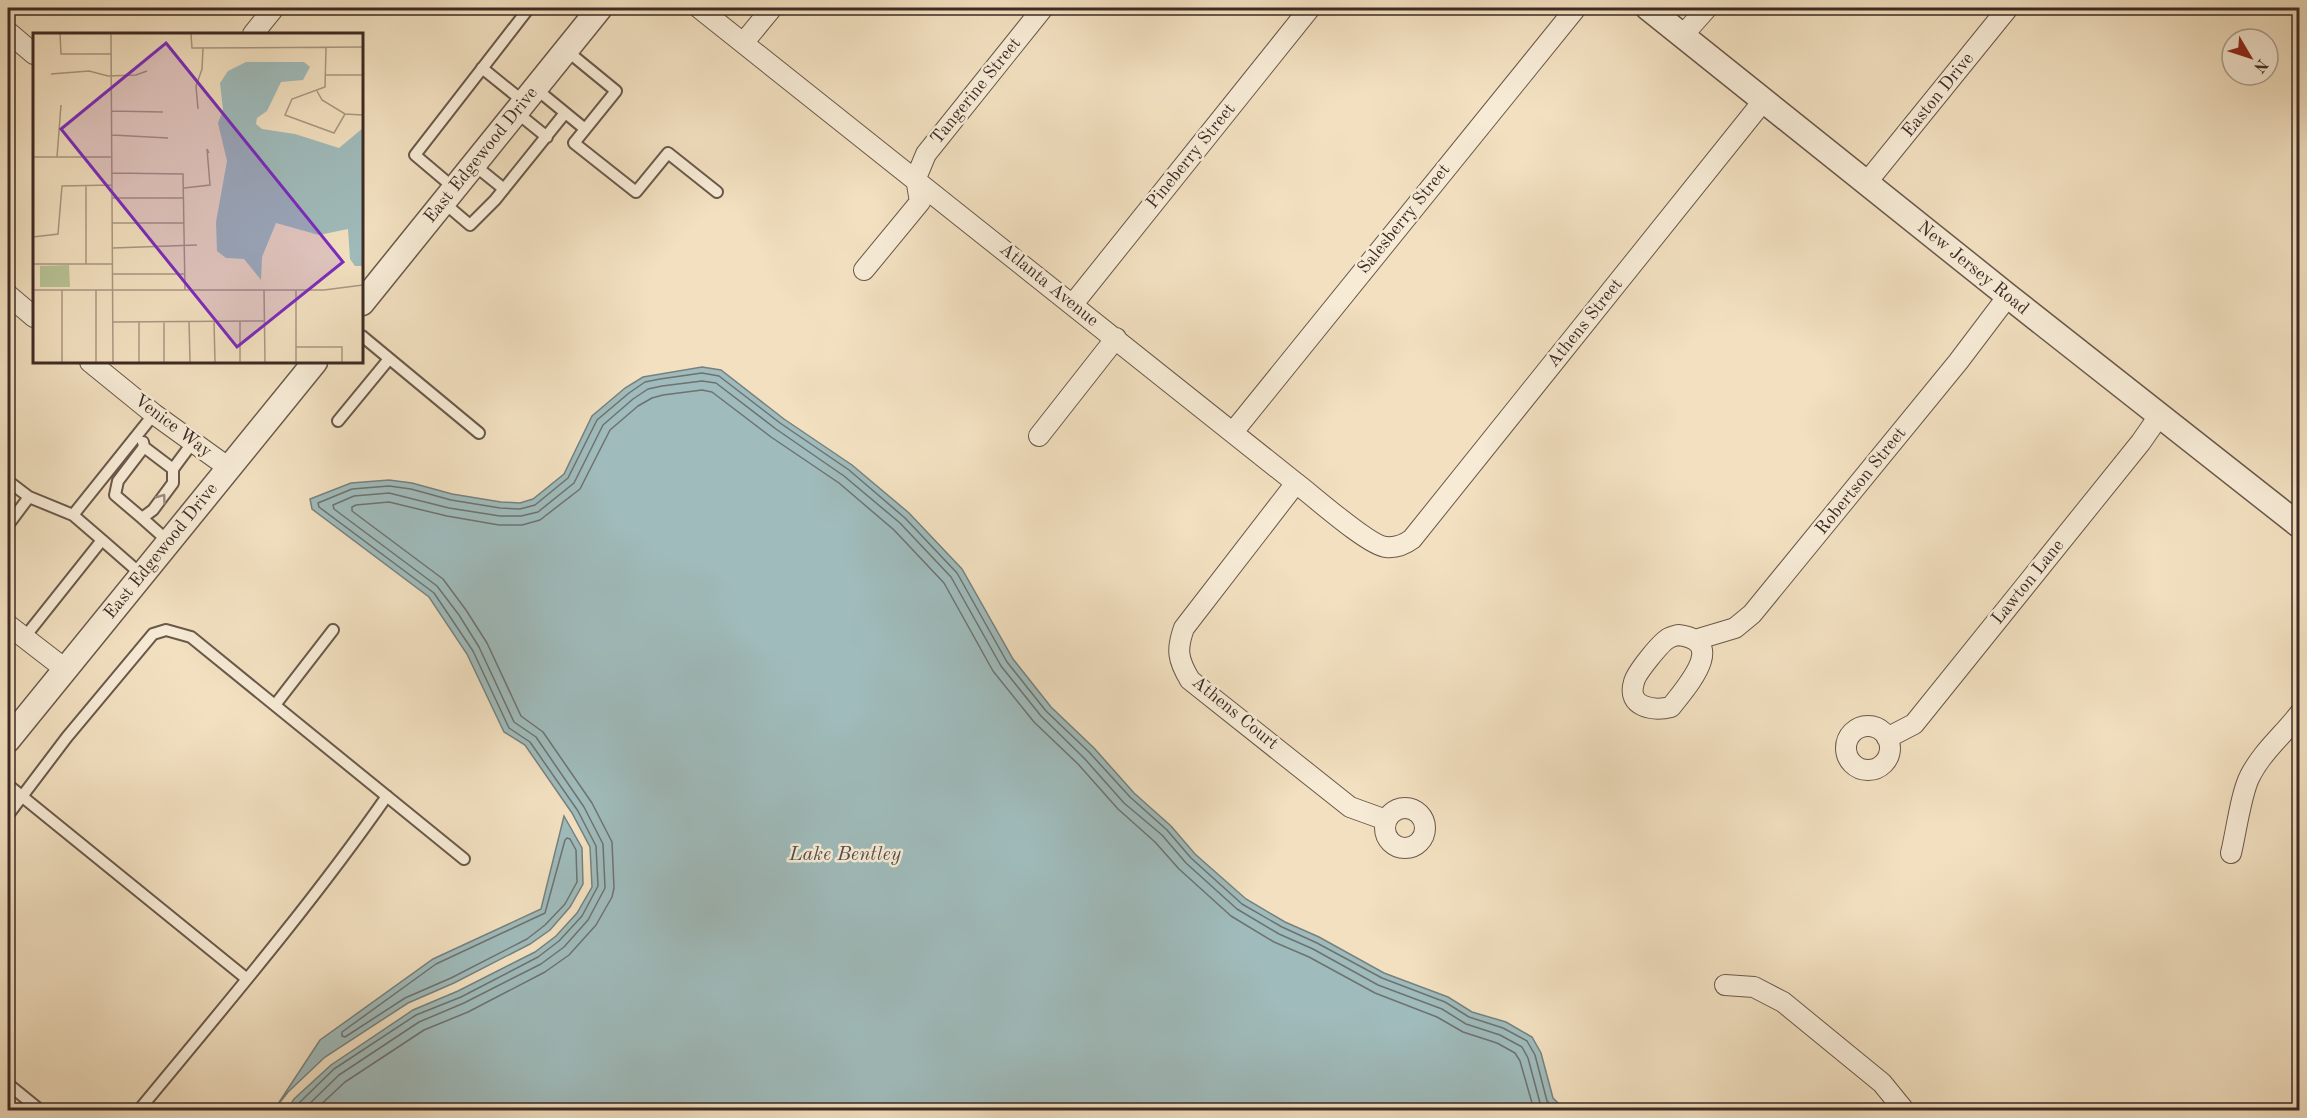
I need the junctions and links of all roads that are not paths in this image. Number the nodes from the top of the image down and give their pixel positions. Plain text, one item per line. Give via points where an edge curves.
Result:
1 (274, 8) edge
2 (529, 8) edge
3 (600, 8) edge
4 (699, 8) edge
5 (772, 8) edge
6 (1043, 8) edge
7 (1310, 8) edge
8 (1576, 8) edge
9 (1648, 8) edge
10 (1707, 8) edge
11 (2008, 8) edge
12 (8, 32) edge
13 (254, 33) edge
14 (1683, 35) junction
15 (744, 42) junction
16 (566, 50) junction
17 (33, 53) edge
18 (482, 68) junction
19 (1764, 100) junction
20 (525, 101) junction
21 (565, 113) junction
22 (585, 129) junction
23 (547, 137) junction
24 (473, 164) junction
25 (915, 178) junction
26 (1867, 182) junction
27 (504, 189) junction
28 (717, 192) dead end
29 (448, 195) junction
30 (864, 270) dead end
31 (8, 295) edge
32 (2008, 296) junction
33 (363, 302) edge
34 (1073, 304) junction
35 (33, 312) edge
36 (363, 337) edge
37 (1116, 338) junction
38 (389, 359) junction
39 (91, 363) edge
40 (314, 363) edge
41 (154, 414) junction
42 (2159, 416) junction
43 (338, 421) dead end
44 (141, 430) junction
45 (1233, 432) junction
46 (479, 434) dead end
47 (1039, 436) dead end
48 (193, 442) junction
49 (144, 447) junction
50 (229, 468) junction
51 (173, 469) junction
52 (8, 481) edge
53 (1296, 483) junction
54 (29, 497) junction
55 (73, 515) junction
56 (142, 518) junction
57 (8, 525) edge
58 (2300, 526) edge
59 (102, 540) junction
60 (169, 542) junction
61 (1404, 544) joint
62 (142, 574) junction
63 (8, 625) edge
64 (333, 630) dead end
65 (24, 638) junction
66 (1695, 640) dead end
67 (65, 669) junction
68 (275, 705) junction
69 (2300, 713) edge
70 (1887, 738) dead end
71 (8, 740) edge
72 (8, 785) edge
73 (387, 796) junction
74 (22, 797) junction
75 (8, 815) edge
76 (1386, 820) dead end
77 (2231, 854) dead end
78 (464, 859) dead end
79 (247, 979) junction
80 (1725, 985) dead end
81 (8, 1084) edge
82 (40, 1110) edge
83 (139, 1110) edge
84 (1904, 1110) edge

1 - 13 street
2 - 18 lane
3 - 16 street, East Edgewood Drive
4 - 15 street, Atlanta Avenue
5 - 15 street
6 - 25 street, Tangerine Street via 926,154
7 - 34 street, Pineberry Street
8 - 45 street, Salesberry Street
9 - 14 street, New Jersey Road
10 - 14 street
11 - 26 street, Easton Drive
12 - 17 street
14 - 19 street, New Jersey Road
15 - 25 street, Atlanta Avenue
16 - 20 street, East Edgewood Drive
16 - 22 lane via 616,91
18 - 20 lane
18 - 29 lane via 415,155
19 - 26 street, New Jersey Road
19 - 61 street, Athens Street via 1412,539
20 - 21 lane
20 - 23 lane
20 - 24 street, East Edgewood Drive
21 - 22 lane
21 - 23 lane
22 - 28 lane via 574,143 636,192 668,153
23 - 27 lane
24 - 27 lane
24 - 29 street, East Edgewood Drive
25 - 30 street via 920,202
25 - 34 street, Atlanta Avenue
26 - 32 street, New Jersey Road
27 - 29 lane via 470,225
29 - 33 street, East Edgewood Drive
31 - 35 street
32 - 42 street, New Jersey Road
32 - 66 street, Robertson Street via 1752,614 1735,628
34 - 37 street, Atlanta Avenue
36 - 38 lane
37 - 45 street, Atlanta Avenue
37 - 47 street
38 - 43 lane
38 - 46 lane
39 - 41 street, Venice Way
40 - 50 street, East Edgewood Drive
41 - 44 lane
41 - 48 street, Venice Way
42 - 58 street, New Jersey Road
42 - 70 street, Lawton Lane via 1914,724
44 - 49 lane
44 - 55 lane
45 - 53 street, Atlanta Avenue
48 - 50 street, Venice Way
48 - 51 lane
49 - 51 lane
49 - 56 lane via 118,481 115,495
50 - 60 street, East Edgewood Drive
56 -> 51 lane via 173,483
52 - 54 lane
53 - 61 street, Atlanta Avenue via 1383,547
53 - 76 street, Athens Court via 1191,616 1178,644 1180,664 1190,680 1350,807
54 - 55 lane
54 - 57 lane
55 - 59 lane
56 - 60 lane
59 - 62 lane
59 - 65 lane
60 - 62 street, East Edgewood Drive
62 - 67 street, East Edgewood Drive
63 - 65 street
64 - 68 lane
65 - 67 street
67 - 71 street, East Edgewood Drive
68 - 73 lane
68 - 74 lane via 191,637 166,630 153,634
69 - 77 street via 2249,778
72 - 74 lane
73 - 78 lane
73 - 79 lane
74 - 75 lane
74 - 79 lane
79 - 83 lane
80 - 84 street via 1754,987 1783,1002 1882,1083
81 - 82 lane

